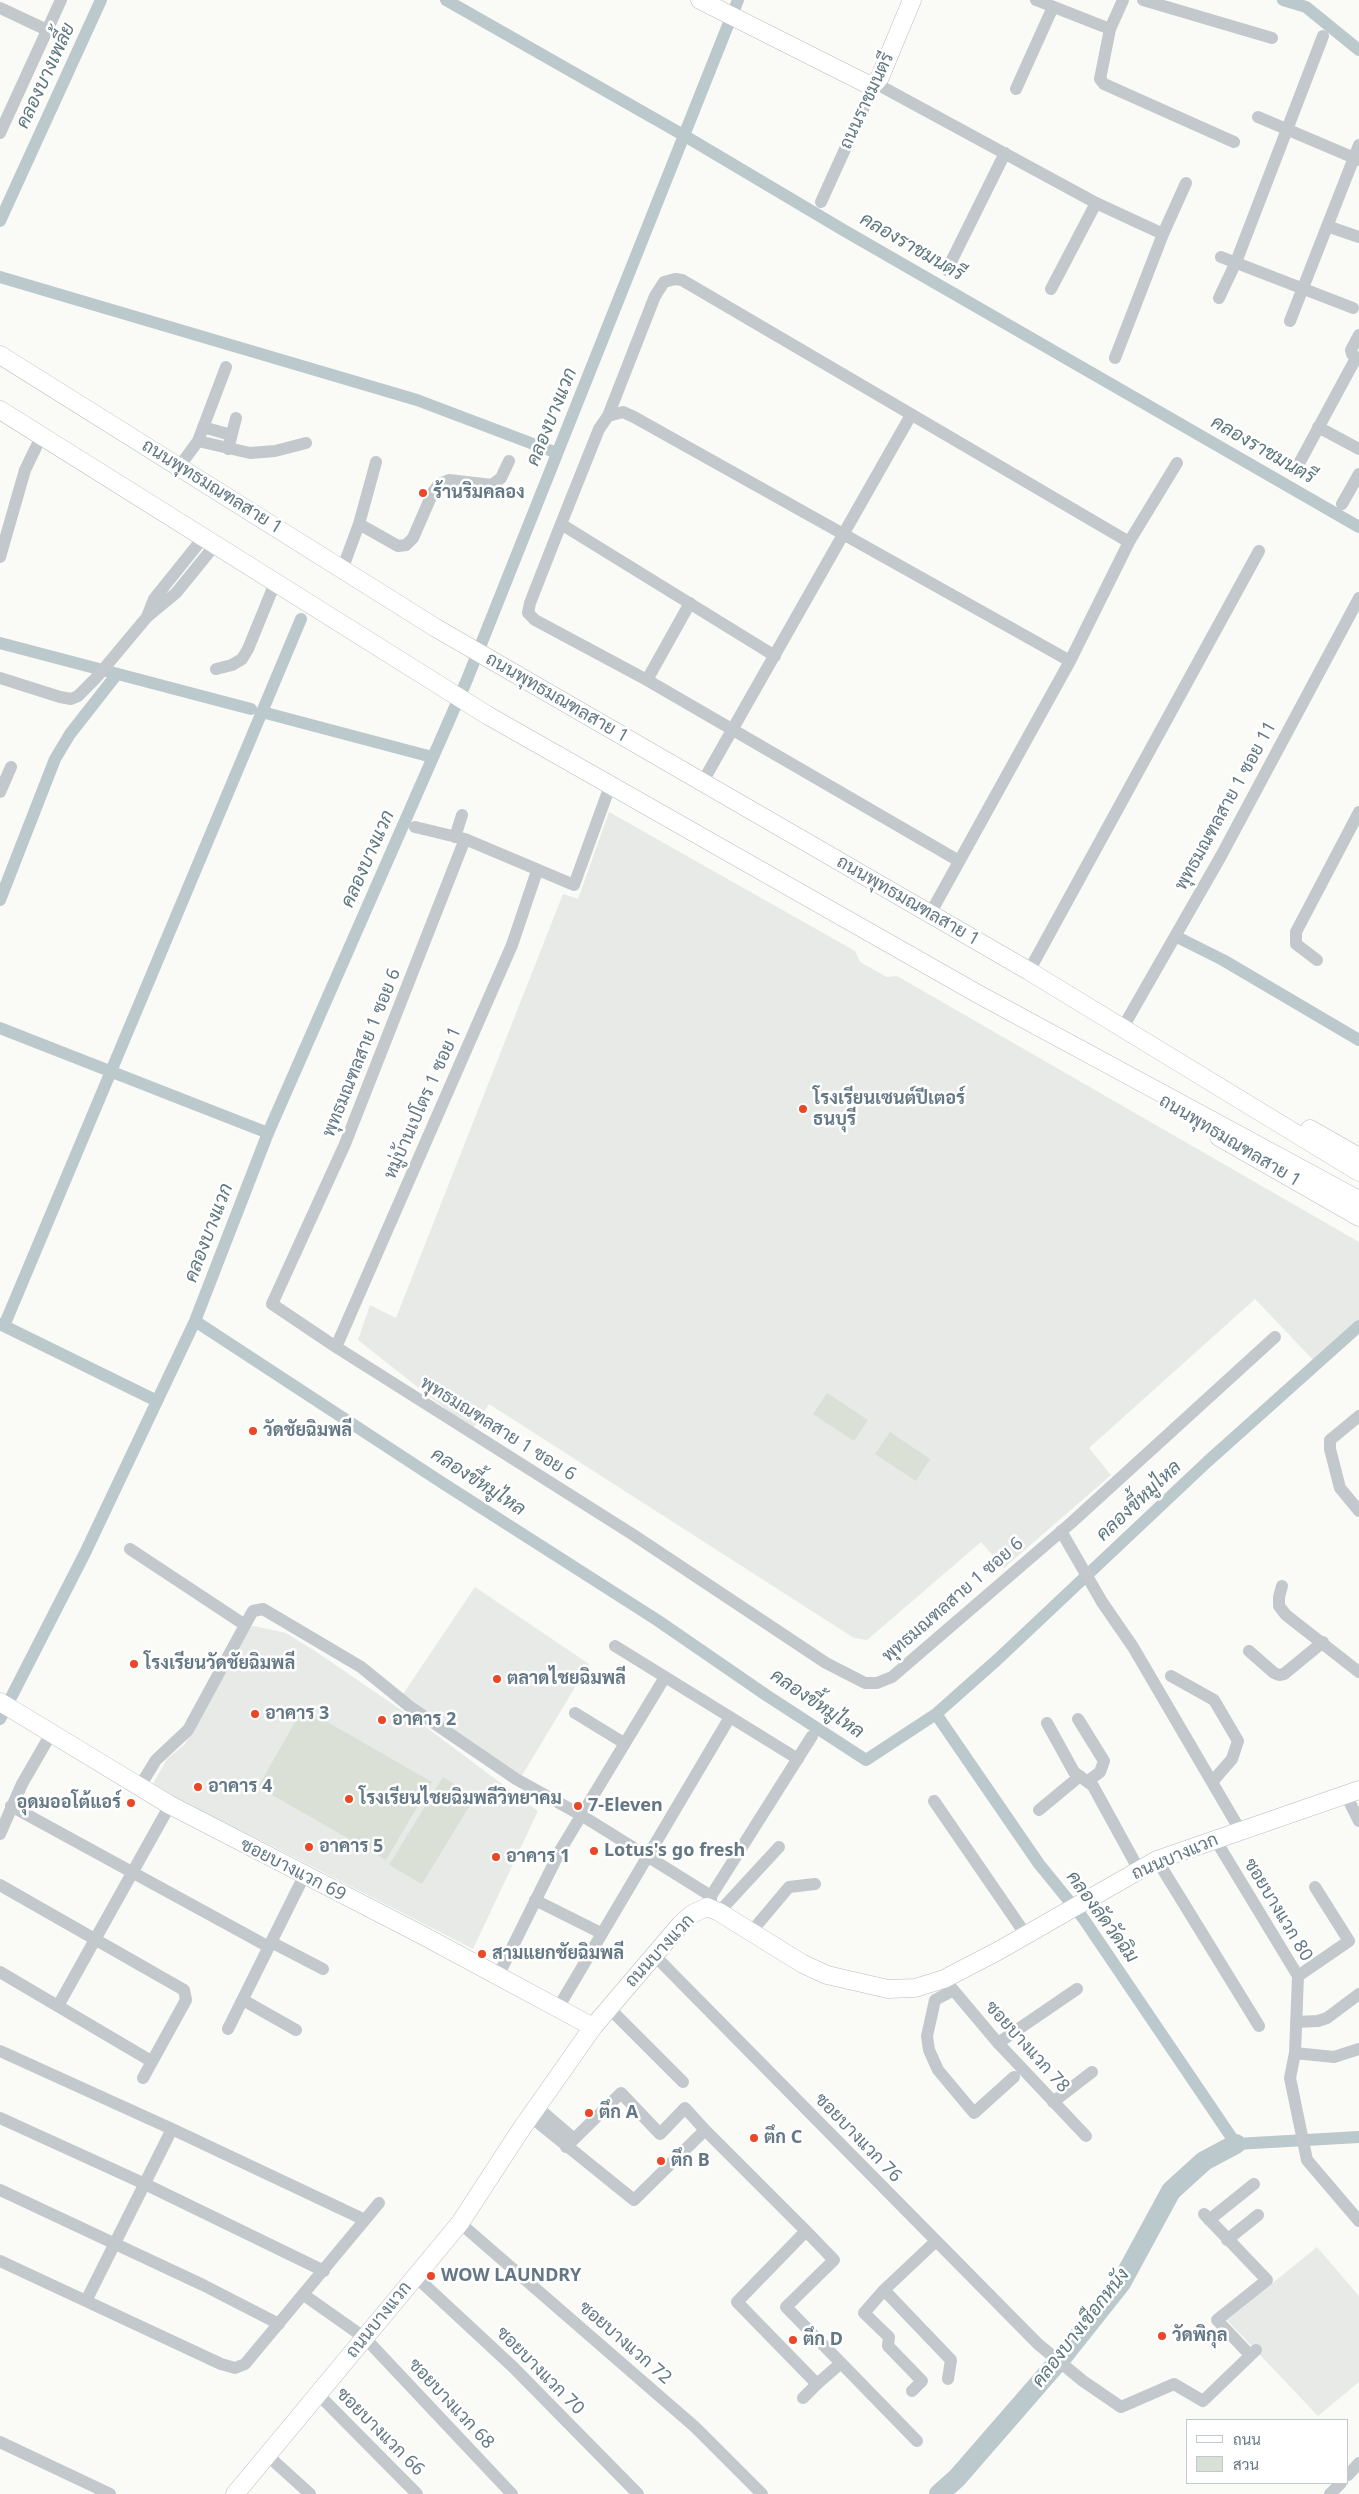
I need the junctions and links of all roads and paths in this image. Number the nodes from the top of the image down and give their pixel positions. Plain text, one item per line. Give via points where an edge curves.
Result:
1 (61, 0) edge
2 (700, 0) edge
3 (912, 0) edge
4 (1036, 0) edge
5 (1123, 0) edge
6 (1143, 0) edge
7 (1053, 7) junction
8 (0, 8) edge
9 (47, 30) junction
10 (1110, 30) junction
11 (1323, 36) dead end
12 (1272, 38) dead end
13 (875, 83) junction
14 (1016, 89) dead end
15 (1258, 117) dead end
16 (1288, 132) junction
17 (0, 133) edge
18 (1234, 142) dead end
19 (1359, 145) edge
20 (1005, 153) junction
21 (1356, 160) edge
22 (1186, 183) dead end
23 (821, 202) dead end
24 (1096, 202) junction
25 (1327, 226) junction
26 (1163, 234) junction
27 (1359, 237) edge
28 (1221, 257) dead end
29 (1236, 262) junction
30 (947, 270) dead end
31 (1302, 288) junction
32 (1051, 289) dead end
33 (1219, 298) dead end
34 (1353, 308) dead end
35 (1290, 321) dead end
36 (1359, 335) edge
37 (0, 355) edge
38 (1115, 358) dead end
39 (1358, 359) edge
40 (226, 367) dead end
41 (0, 410) edge
42 (911, 415) junction
43 (608, 416) junction
44 (236, 418) dead end
45 (203, 427) junction
46 (1318, 427) junction
47 (231, 435) junction
48 (41, 436) junction
49 (198, 441) junction
50 (306, 443) dead end
51 (228, 449) junction
52 (1359, 449) edge
53 (509, 461) dead end
54 (376, 462) dead end
55 (1177, 462) dead end
56 (179, 467) junction
57 (1295, 472) dead end
58 (1359, 474) edge
59 (1342, 504) dead end
60 (5, 519) edge
61 (359, 524) junction
62 (561, 524) junction
63 (843, 533) junction
64 (209, 542) junction
65 (1129, 542) junction
66 (1259, 551) dead end
67 (0, 557) edge
68 (342, 570) junction
69 (275, 583) junction
70 (1359, 598) edge
71 (690, 603) junction
72 (775, 656) junction
73 (1070, 661) junction
74 (216, 669) dead end
75 (0, 678) edge
76 (647, 680) junction
77 (734, 730) junction
78 (11, 767) dead end
79 (702, 783) junction
80 (610, 786) junction
81 (0, 792) edge
82 (1359, 812) edge
83 (462, 815) dead end
84 (415, 827) dead end
85 (460, 838) junction
86 (959, 861) junction
87 (537, 871) junction
88 (930, 914) junction
89 (1317, 960) dead end
90 (1029, 971) junction
91 (1122, 1029) junction
92 (1103, 1062) junction
93 (1359, 1157) edge
94 (1359, 1172) edge
95 (1359, 1200) edge
96 (1359, 1217) edge
97 (1275, 1337) dead end
98 (336, 1347) junction
99 (1359, 1416) edge
100 (1359, 1512) edge
101 (1061, 1531) junction
102 (130, 1549) dead end
103 (1282, 1586) dead end
104 (245, 1625) junction
105 (1323, 1642) junction
106 (615, 1646) dead end
107 (1248, 1651) dead end
108 (1359, 1672) edge
109 (1171, 1676) dead end
110 (665, 1677) junction
111 (0, 1702) edge
112 (575, 1713) dead end
113 (730, 1717) junction
114 (1078, 1719) dead end
115 (1047, 1723) dead end
116 (52, 1732) junction
117 (812, 1736) dead end
118 (624, 1743) junction
119 (798, 1759) junction
120 (1084, 1779) junction
121 (1212, 1782) junction
122 (140, 1786) junction
123 (1353, 1792) edge
124 (934, 1801) dead end
125 (170, 1805) junction
126 (11, 1806) junction
127 (1039, 1810) dead end
128 (580, 1815) junction
129 (1359, 1821) edge
130 (1240, 1830) junction
131 (0, 1834) edge
132 (1215, 1840) junction
133 (779, 1847) dead end
134 (646, 1856) junction
135 (1157, 1860) junction
136 (1139, 1870) junction
137 (131, 1874) junction
138 (304, 1876) junction
139 (815, 1884) dead end
140 (0, 1885) edge
141 (1315, 1887) dead end
142 (535, 1900) junction
143 (714, 1905) junction
144 (751, 1932) junction
145 (601, 1933) junction
146 (1026, 1935) junction
147 (96, 1939) junction
148 (270, 1944) junction
149 (654, 1955) junction
150 (323, 1969) dead end
151 (0, 1972) edge
152 (498, 1976) junction
153 (1298, 1976) junction
154 (948, 1985) junction
155 (1077, 1989) dead end
156 (1359, 1994) edge
157 (243, 2000) junction
158 (58, 2006) junction
159 (558, 2008) junction
160 (609, 2008) junction
161 (1296, 2022) junction
162 (1259, 2026) dead end
163 (593, 2027) junction
164 (228, 2029) dead end
165 (296, 2030) dead end
166 (998, 2042) junction
167 (1359, 2049) edge
168 (0, 2051) edge
169 (1295, 2053) junction
170 (152, 2061) junction
171 (1092, 2072) dead end
172 (1014, 2077) dead end
173 (143, 2078) dead end
174 (683, 2082) dead end
175 (1053, 2102) junction
176 (534, 2111) junction
177 (0, 2118) edge
178 (172, 2129) junction
179 (705, 2130) junction
180 (1086, 2136) dead end
181 (570, 2142) junction
182 (145, 2184) junction
183 (1254, 2184) dead end
184 (0, 2190) edge
185 (379, 2203) dead end
186 (1258, 2215) dead end
187 (365, 2220) junction
188 (1359, 2221) edge
189 (460, 2223) junction
190 (806, 2231) junction
191 (1227, 2240) junction
192 (935, 2242) junction
193 (115, 2243) junction
194 (0, 2261) edge
195 (324, 2271) junction
196 (415, 2276) junction
197 (884, 2290) junction
198 (304, 2294) junction
199 (86, 2301) junction
200 (279, 2324) junction
201 (365, 2338) junction
202 (841, 2363) junction
203 (948, 2379) dead end
204 (912, 2391) dead end
205 (318, 2394) junction
206 (917, 2441) dead end
207 (0, 2442) edge
208 (266, 2454) junction
209 (1359, 2463) edge
210 (1349, 2474) edge
211 (1340, 2484) edge
212 (308, 2493) edge
213 (110, 2494) edge
214 (235, 2494) edge
215 (417, 2494) edge
216 (512, 2494) edge
217 (638, 2494) edge
218 (762, 2494) edge
219 (1330, 2494) edge

1 - 9 street
2 - 13 main road via 867,84
3 - 13 main road, ถนนราชมนตรี
4 - 7 street
5 - 10 street
6 - 12 street
7 - 10 street
7 - 14 street
8 - 9 street
9 - 17 street
10 - 18 street via 1100,79 1104,84
11 - 16 street
13 - 20 street
13 - 23 street, ถนนราชมนตรี
15 - 16 street
16 - 21 street
16 - 29 street
19 - 21 street
20 - 24 street
20 - 30 street
21 - 25 street
22 - 26 street
24 - 26 street
24 - 32 street
25 - 27 street
25 - 31 street
26 - 38 street
28 - 29 street
29 - 31 street
29 - 33 street
31 - 34 street
31 - 35 street
36 - 39 street via 1351,350
37 - 56 main road, ถนนพุทธมณฑลสาย 1
39 - 46 street
40 - 45 street
41 - 48 main road, ถนนพุทธมณฑลสาย 1
42 - 43 street via 682,280 675,279 664,282 655,296
42 - 63 street
42 - 65 street
43 - 62 street via 599,429
43 - 63 street via 623,412 634,417
44 - 47 street
45 - 47 street
45 - 49 street
46 - 52 street
46 - 57 street
47 - 51 street
48 - 60 street
48 - 64 main road, ถนนพุทธมณฑลสาย 1
49 - 51 street
49 - 56 street
50 - 51 street via 262,453
53 - 61 street via 492,485 449,480 439,484 413,538 406,545 398,546
54 - 61 street
55 - 65 street
56 - 68 main road, ถนนพุทธมณฑลสาย 1
58 - 59 street
60 - 67 street
61 - 68 street
62 - 71 street
62 - 76 street via 528,614
63 - 72 street
63 - 73 street
64 - 69 main road, ถนนพุทธมณฑลสาย 1
64 - 75 street via 176,593 148,616 82,693 71,699
65 - 73 street
66 - 90 street
68 - 79 main road, ถนนพุทธมณฑลสาย 1
69 - 74 street via 242,659
69 - 80 main road, ถนนพุทธมณฑลสาย 1 via 487,715
70 - 91 street, พุทธมณฑลสาย 1 ซอย 11 via 1221,856
71 - 72 street
71 - 76 street
72 - 77 street
73 - 86 street
76 - 77 street
77 - 79 street
77 - 86 street
78 - 81 street
79 - 88 main road, ถนนพุทธมณฑลสาย 1
80 - 87 street via 574,885
80 - 92 main road, ถนนพุทธมณฑลสาย 1
82 - 89 street via 1296,932 1296,944
83 - 85 street
84 - 85 street
85 - 87 street
85 - 98 street, พุทธมณฑลสาย 1 ซอย 6 via 345,1144 272,1304
86 - 88 street
87 - 98 street, หมู่บ้านเปโตร 1 ซอย 1 via 512,945
88 - 90 main road, ถนนพุทธมณฑลสาย 1
90 - 91 main road, ถนนพุทธมณฑลสาย 1
91 - 93 main road, ถนนพุทธมณฑลสาย 1 via 1209,1070
91 - 94 main road, ถนนพุทธมณฑลสาย 1
92 - 95 main road, ถนนพุทธมณฑลสาย 1
92 - 96 main road, ถนนพุทธมณฑลสาย 1 via 1184,1116
97 - 101 street, พุทธมณฑลสาย 1 ซอย 6
98 - 101 street, พุทธมณฑลสาย 1 ซอย 6 via 632,1534 826,1663 865,1683 892,1677
99 - 100 street via 1330,1440 1340,1488
101 - 121 street
102 - 104 street
103 - 105 street via 1279,1606 1286,1615
104 - 122 street via 188,1730 162,1754
104 - 128 street via 253,1611 258,1609 274,1614 361,1667 410,1706 516,1779
105 - 107 street via 1279,1675
105 - 108 street
106 - 110 street
109 - 121 street via 1214,1700 1238,1741 1232,1759
110 - 113 street
110 - 118 street
111 - 116 main road, ซอยบางแวก 69
112 - 118 street
113 - 119 street
113 - 134 street
114 - 120 street via 1104,1761 1100,1772
115 - 120 street via 1074,1772
116 - 122 main road, ซอยบางแวก 69
116 - 126 street
117 - 119 street
118 - 128 street
119 - 143 street
120 - 127 street
120 - 136 street via 1094,1786
121 - 130 street
122 - 125 main road, ซอยบางแวก 69
123 - 129 street
123 - 130 main road, ถนนบางแวก
124 - 146 street
125 - 137 street
125 - 138 main road, ซอยบางแวก 69
126 - 131 street
126 - 137 street
128 - 134 street
128 - 142 street
130 - 132 main road, ถนนบางแวก
132 - 135 main road, ถนนบางแวก
132 - 153 street, ซอยบางแวก 80
133 - 143 street
134 - 143 street
134 - 145 street
135 - 136 main road, ถนนบางแวก
135 - 162 street
136 - 146 main road, ถนนบางแวก
137 - 147 street
137 - 148 street
138 - 148 street
138 - 152 main road, ซอยบางแวก 69
139 - 144 street via 790,1887
140 - 147 street
141 - 153 street via 1349,1941
142 - 145 street
142 - 152 street
143 - 144 main road, ถนนบางแวก
143 - 149 main road, ถนนบางแวก via 692,1914
144 - 154 main road, ถนนบางแวก via 803,1964 843,1980 902,1989 930,1984
145 - 159 street
146 - 154 main road, ถนนบางแวก
147 - 158 street
147 - 170 street via 184,1990 186,2000
148 - 150 street
148 - 157 street
149 - 160 main road, ถนนบางแวก
149 - 192 street, ซอยบางแวก 76
151 - 158 street
152 - 159 main road, ซอยบางแวก 69
153 - 161 street, ซอยบางแวก 80
154 - 166 street, ซอยบางแวก 78
154 - 172 street via 935,2000 927,2036 938,2070 974,2114
155 - 166 street
156 - 161 street via 1327,2018
157 - 164 street
157 - 165 street
158 - 170 street
159 - 163 main road, ซอยบางแวก 69
160 - 163 main road, ถนนบางแวก
160 - 174 street
161 - 169 street, ซอยบางแวก 80
163 - 176 main road, ถนนบางแวก
166 - 175 street, ซอยบางแวก 78
167 - 169 street via 1334,2057
168 - 178 street
169 - 188 street, ซอยบางแวก 80 via 1290,2078 1307,2160
170 - 173 street
171 - 175 street
175 - 180 street, ซอยบางแวก 78
176 - 181 street
176 - 189 main road, ถนนบางแวก
177 - 182 street
178 - 182 street
178 - 187 street
179 - 181 street via 634,2200 576,2151
179 - 181 street via 685,2108 660,2134 621,2093
179 - 190 street
182 - 193 street
182 - 195 street
183 - 191 street via 1206,2217
184 - 193 street
185 - 187 street
186 - 191 street
187 - 195 street
189 - 196 main road, ถนนบางแวก
189 - 218 street, ซอยบางแวก 72 via 695,2427
190 - 202 street via 834,2260 786,2307
190 - 202 street via 736,2302 810,2391
191 - 192 street, ซอยบางแวก 76 via 1267,2280 1217,2320 1253,2353 1203,2401 1174,2384 1121,2407 1038,2344
192 - 197 street
193 - 199 street
193 - 200 street
194 - 199 street
195 - 198 street
196 - 201 main road, ถนนบางแวก
196 - 217 street, ซอยบางแวก 70 via 513,2367
197 - 203 street via 951,2360
197 - 204 street via 864,2313 889,2337 888,2346 922,2381
198 - 200 street
198 - 201 street, ซอยบางแวก 68
199 - 200 street via 235,2368 245,2364
201 - 205 main road, ถนนบางแวก
201 - 216 street, ซอยบางแวก 68
202 - 206 street
205 - 208 main road, ถนนบางแวก
205 - 215 street, ซอยบางแวก 66
207 - 213 street
208 - 212 street
208 - 214 main road, ถนนบางแวก
209 - 210 street
211 - 219 street

